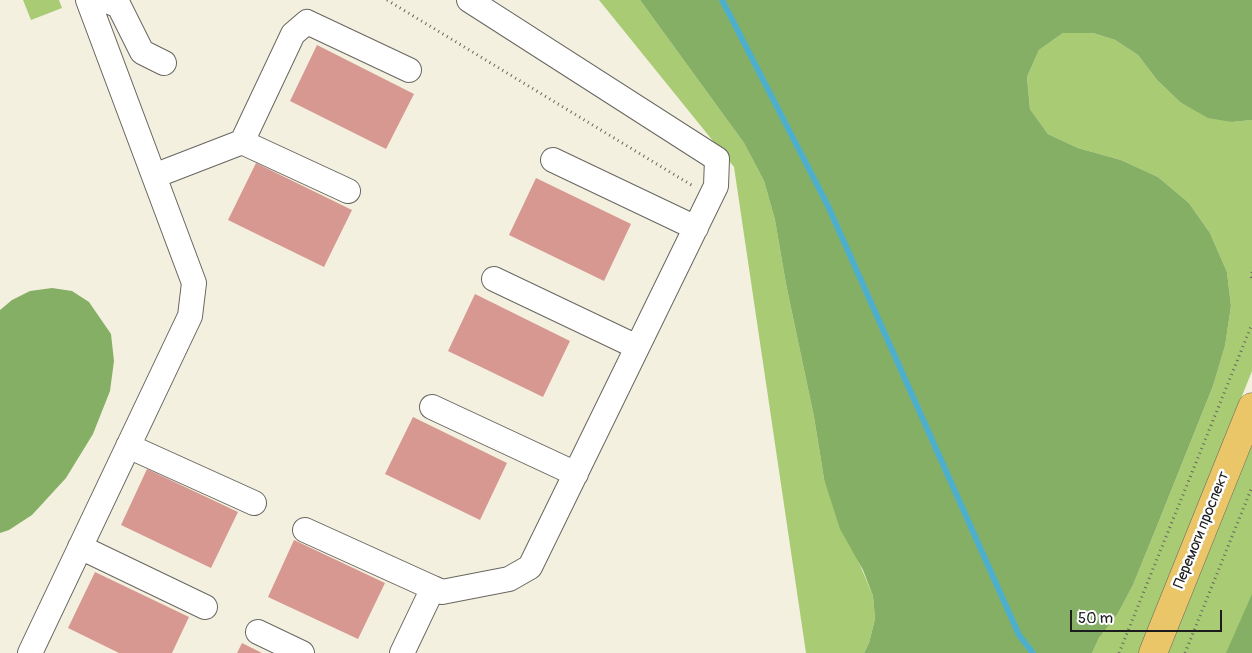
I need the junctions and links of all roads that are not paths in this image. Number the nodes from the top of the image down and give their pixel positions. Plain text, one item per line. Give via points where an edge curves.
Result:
1 (88, 0) edge
2 (105, 0) edge
3 (469, 0) edge
4 (164, 63) dead end
5 (409, 70) dead end
6 (242, 142) junction
7 (553, 160) dead end
8 (154, 176) junction
9 (348, 191) dead end
10 (696, 228) junction
11 (494, 279) dead end
12 (637, 348) junction
13 (432, 407) dead end
14 (1252, 407) edge
15 (128, 446) junction
16 (576, 474) junction
17 (254, 503) dead end
18 (305, 530) dead end
19 (80, 547) junction
20 (433, 588) junction
21 (205, 607) dead end
22 (258, 632) dead end
23 (30, 653) edge
24 (302, 653) edge
25 (402, 653) edge
26 (1153, 653) edge

1 - 8 lane
2 - 4 lane via 119,6 142,52
3 - 10 lane via 717,159 716,186
5 - 6 lane via 307,22 293,34
6 - 8 lane
6 - 9 lane
7 - 10 lane
8 - 15 lane via 194,283 190,316
10 - 12 lane
11 - 12 lane
12 - 16 lane
13 - 16 lane
14 - 26 main road, Перемоги проспект
15 - 17 lane
15 - 19 lane
16 - 20 lane via 530,567 509,579 442,592
18 - 20 lane
19 - 21 lane
19 - 23 lane
20 - 25 lane
22 - 24 lane

